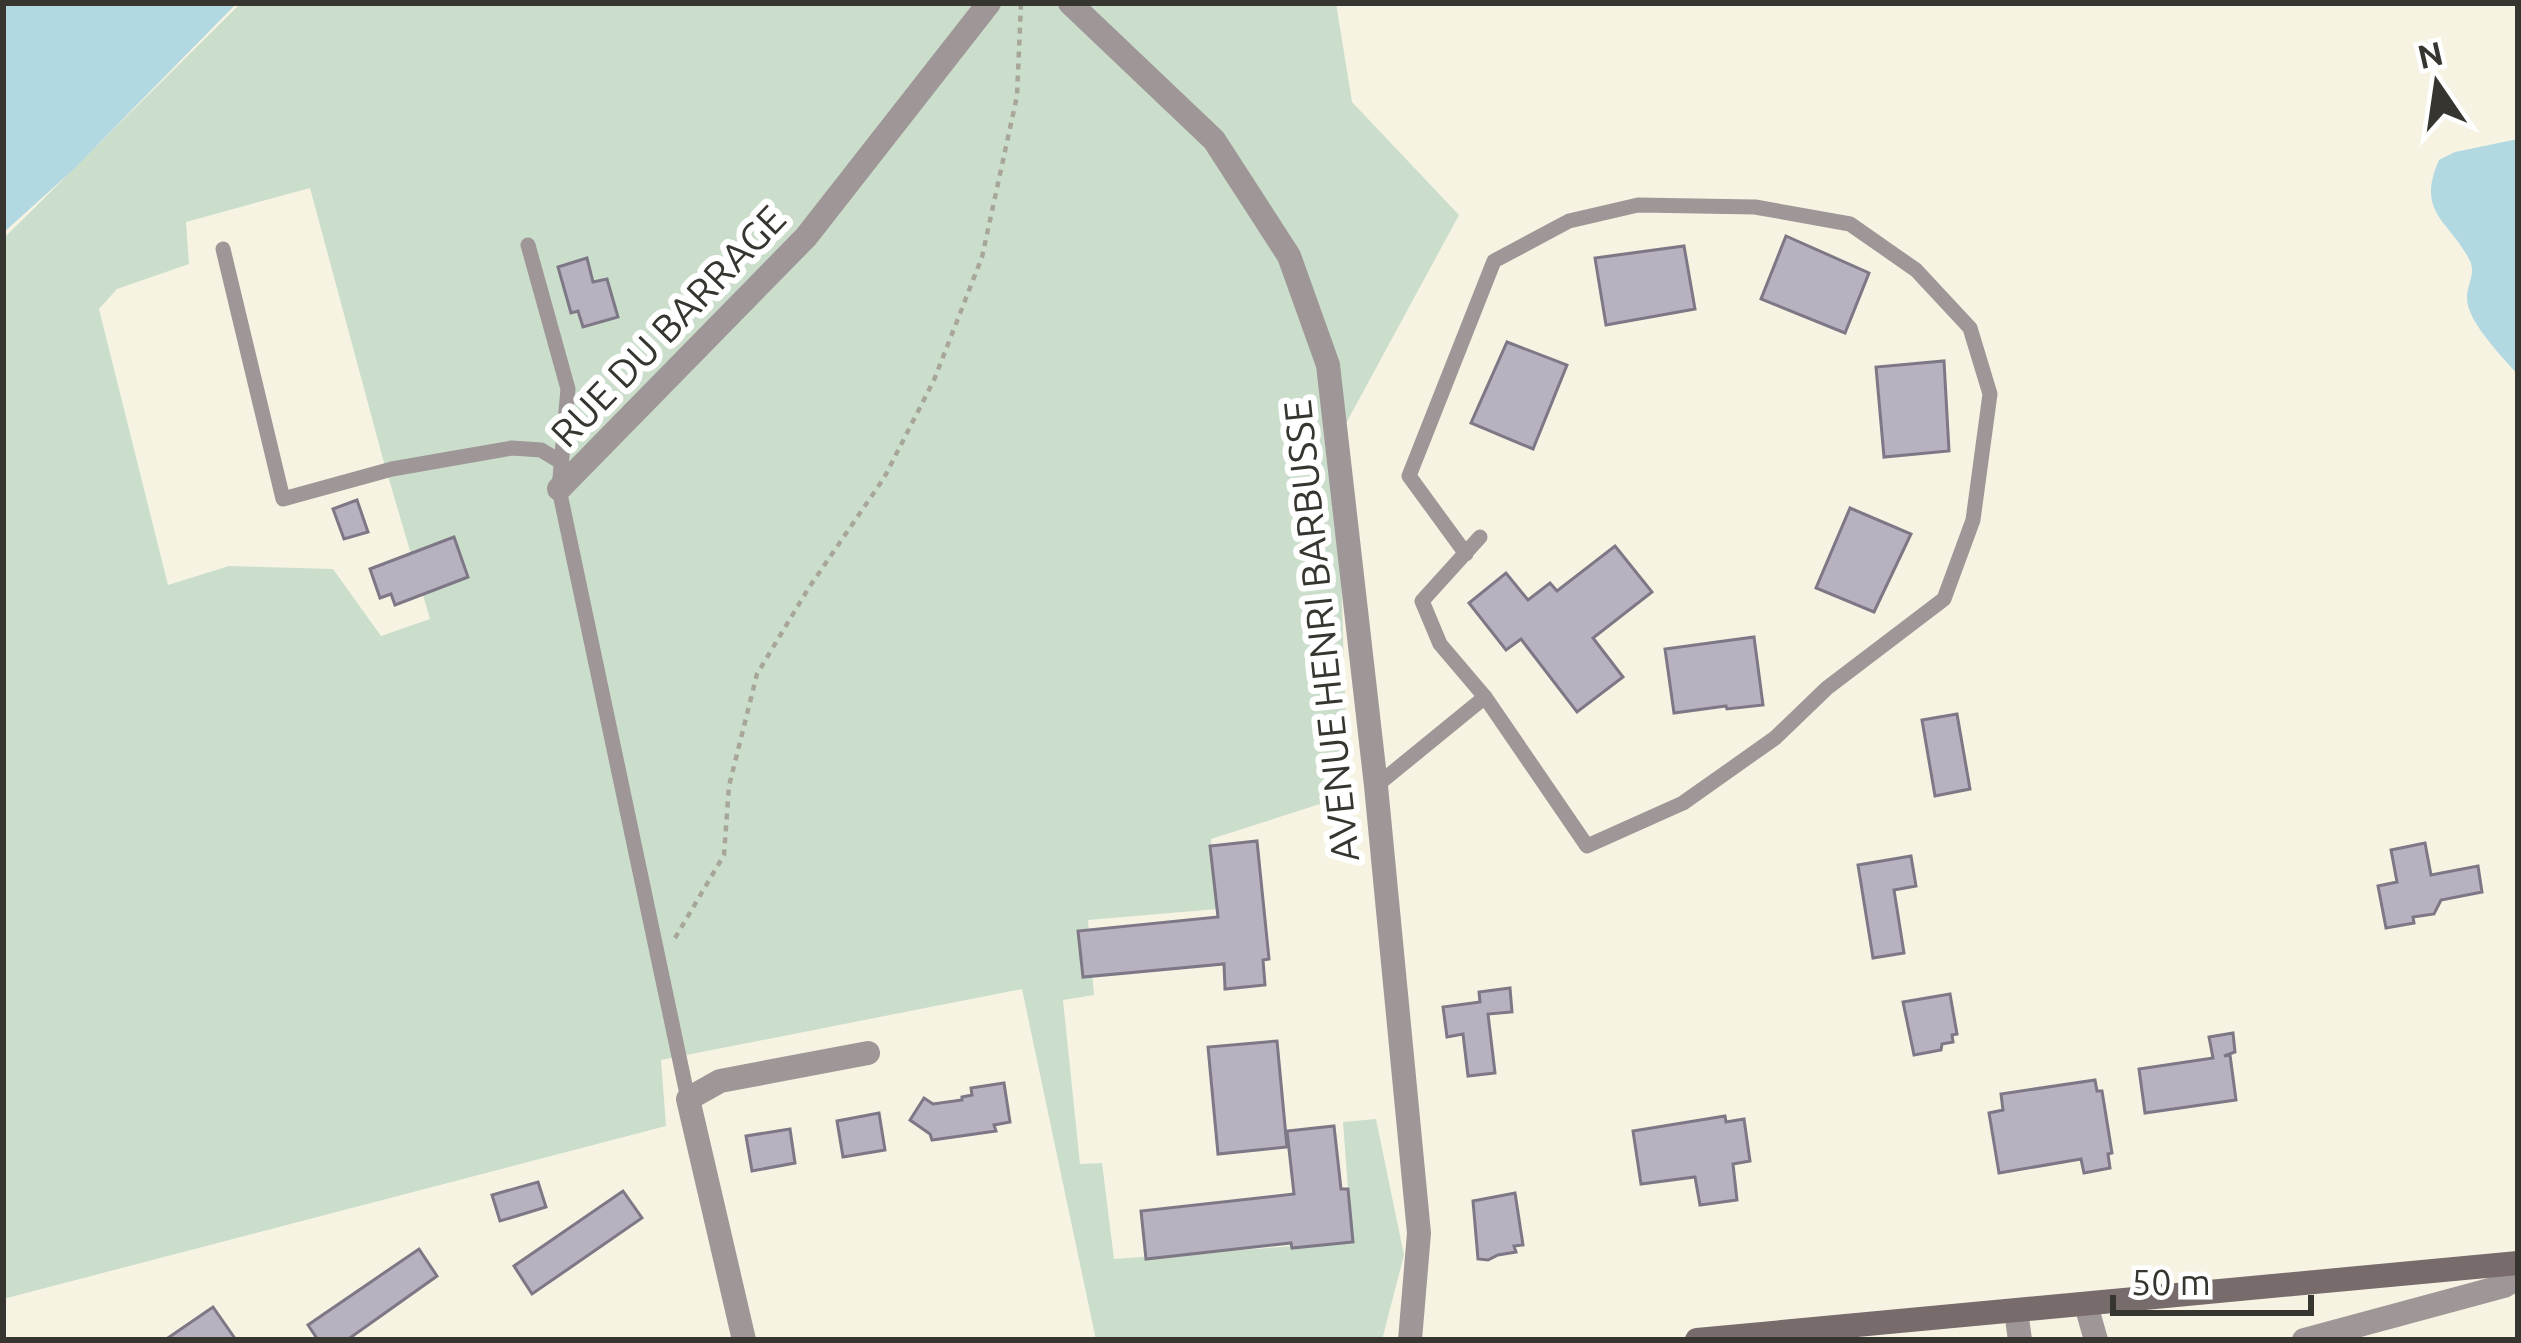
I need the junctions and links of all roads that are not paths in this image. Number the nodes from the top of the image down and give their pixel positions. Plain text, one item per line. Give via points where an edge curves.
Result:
1 (989, 3) edge
2 (1070, 3) edge
3 (529, 245) dead end
4 (223, 249) dead end
5 (562, 462) junction
6 (559, 489) junction
7 (1480, 537) dead end
8 (1466, 554) junction
9 (1485, 697) junction
10 (1376, 786) junction
11 (868, 1053) dead end
12 (688, 1100) junction
13 (2518, 1263) edge
14 (2518, 1278) edge
15 (2086, 1305) junction
16 (2016, 1311) junction
17 (744, 1340) edge
18 (1410, 1340) edge
19 (1697, 1340) edge
20 (2020, 1340) edge
21 (2096, 1340) edge
22 (2304, 1340) edge

1 - 6 street, RUE DU BARRAGE via 806,237
2 - 10 street, AVENUE HENRI BARBUSSE via 1214,140 1289,256 1328,365
3 - 5 lane via 568,389
4 - 5 lane via 283,500 392,469 512,448
5 - 6 lane
6 - 12 lane, RUE DU BARRAGE
7 - 8 lane
8 - 9 lane via 1422,601 1441,644
8 - 9 lane via 1409,476 1494,261 1569,221 1638,205 1755,207 1850,224 1916,270 1970,328 1990,394 1973,520 1944,599 1775,738 1683,803 1587,846
9 - 10 lane
10 - 18 street, AVENUE HENRI BARBUSSE via 1419,1233
11 - 12 street via 719,1081
12 - 17 street, RUE DU BARRAGE
13 - 15 main road
14 - 22 street
15 - 16 main road
15 - 21 street
16 - 19 main road
16 - 20 street

